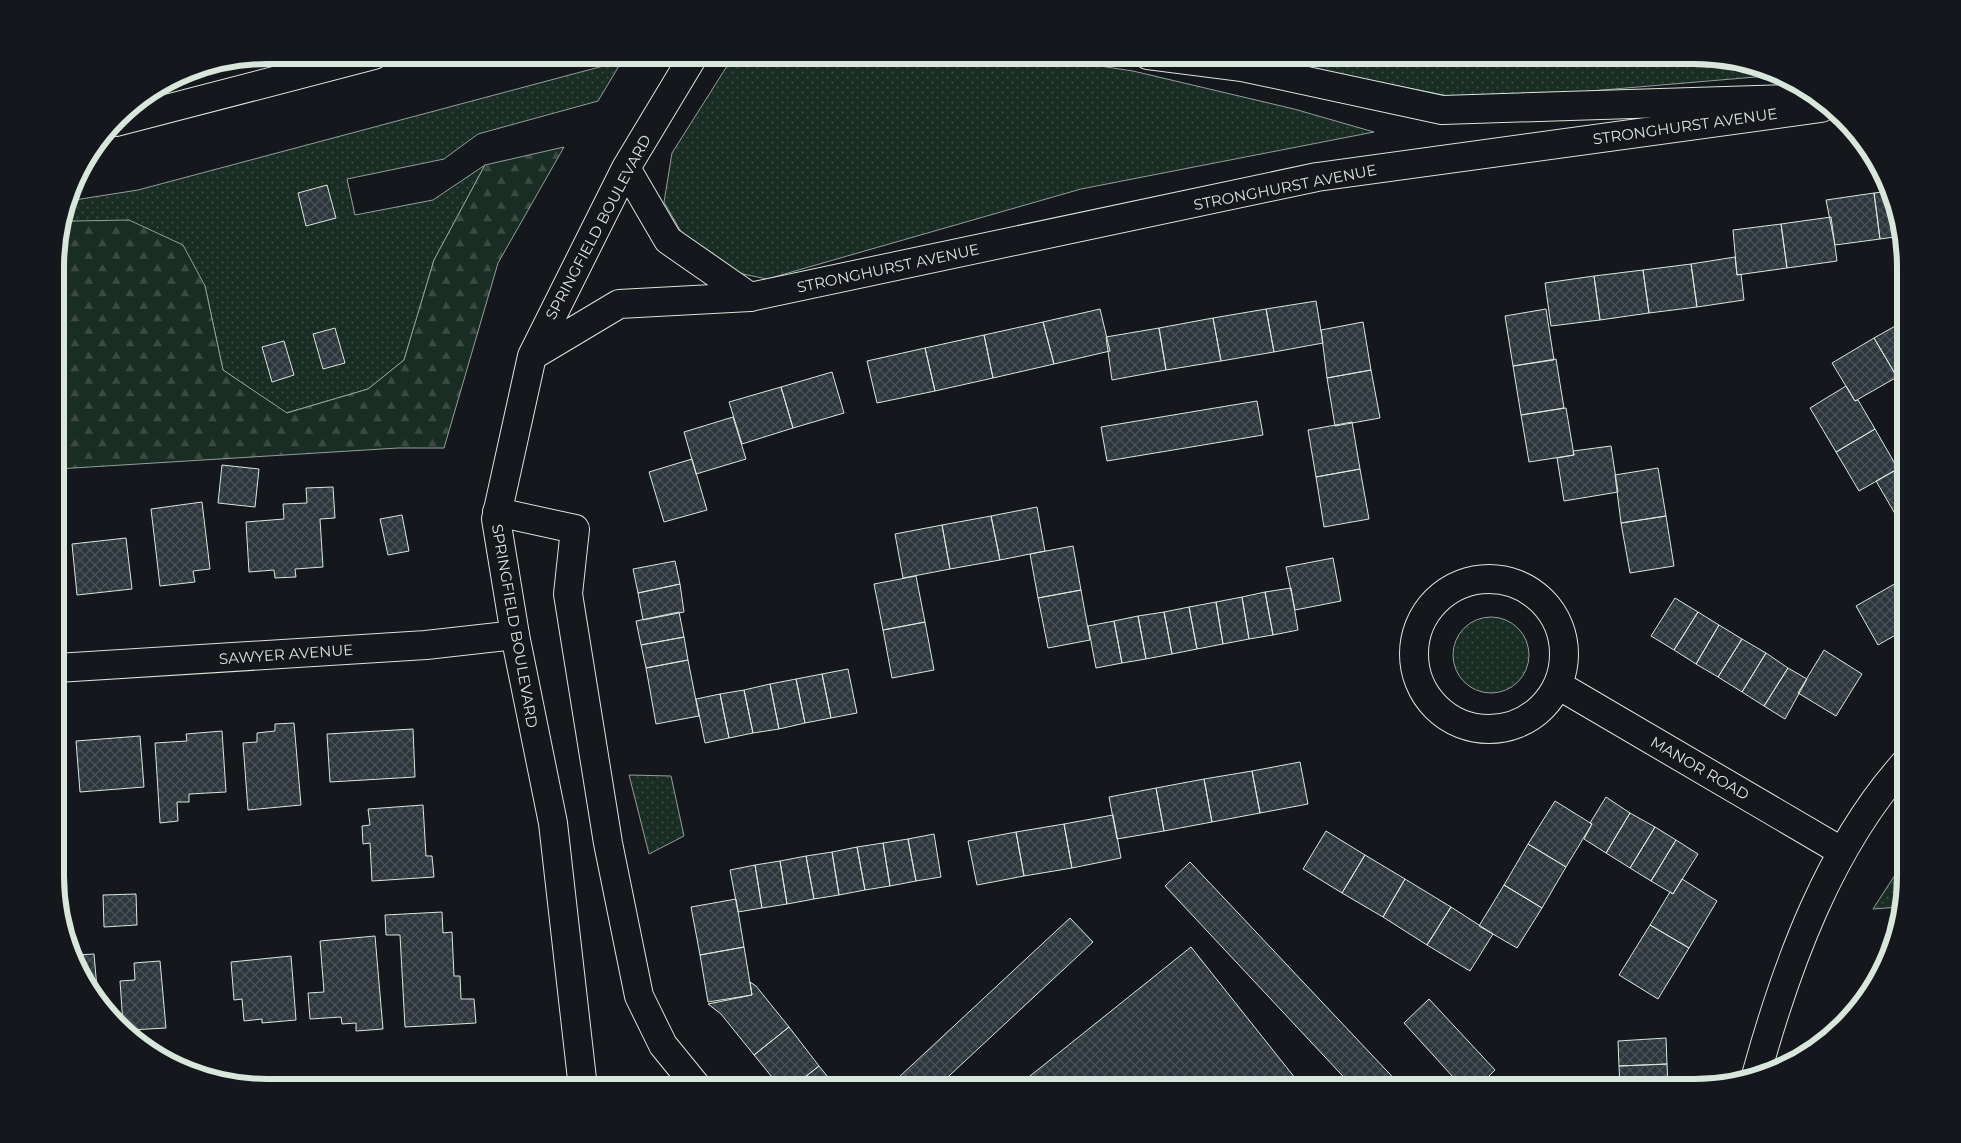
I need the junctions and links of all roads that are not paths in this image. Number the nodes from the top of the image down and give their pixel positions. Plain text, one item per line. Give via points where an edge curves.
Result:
1 (339, 64) edge
2 (689, 64) edge
3 (1218, 64) edge
4 (1807, 98) edge
5 (1820, 108) edge
6 (127, 119) edge
7 (626, 168) junction
8 (750, 297) junction
9 (532, 356) junction
10 (497, 512) junction
11 (515, 635) junction
12 (64, 668) edge
13 (1558, 684) junction
14 (1897, 774) edge
15 (1841, 851) junction
16 (1758, 1068) edge
17 (582, 1079) edge
18 (691, 1079) edge

1 - 6 main road
2 - 7 main road, SPRINGFIELD BOULEVARD
3 - 4 main road via 1442,110
5 - 8 main road, STRONGHURST AVENUE via 1317,177
7 - 8 main road via 668,240
7 - 9 main road, SPRINGFIELD BOULEVARD
8 - 9 main road, STRONGHURST AVENUE via 619,304
9 - 10 main road, SPRINGFIELD BOULEVARD
10 - 11 main road, SPRINGFIELD BOULEVARD
10 - 18 main road via 575,529 568,594 608,843 639,996 663,1045
11 - 12 main road, SAWYER AVENUE via 426,645
11 - 17 main road, SPRINGFIELD BOULEVARD via 552,823
13 - 13 main road via 1542,707 1520,723 1492,730 1465,725 1440,712 1423,690 1414,664 1415,636 1426,611 1445,591 1471,580 1499,579 1526,587 1547,605 1560,630 1565,657
13 - 15 main road, MANOR ROAD
14 - 15 main road
15 - 16 main road via 1789,969

